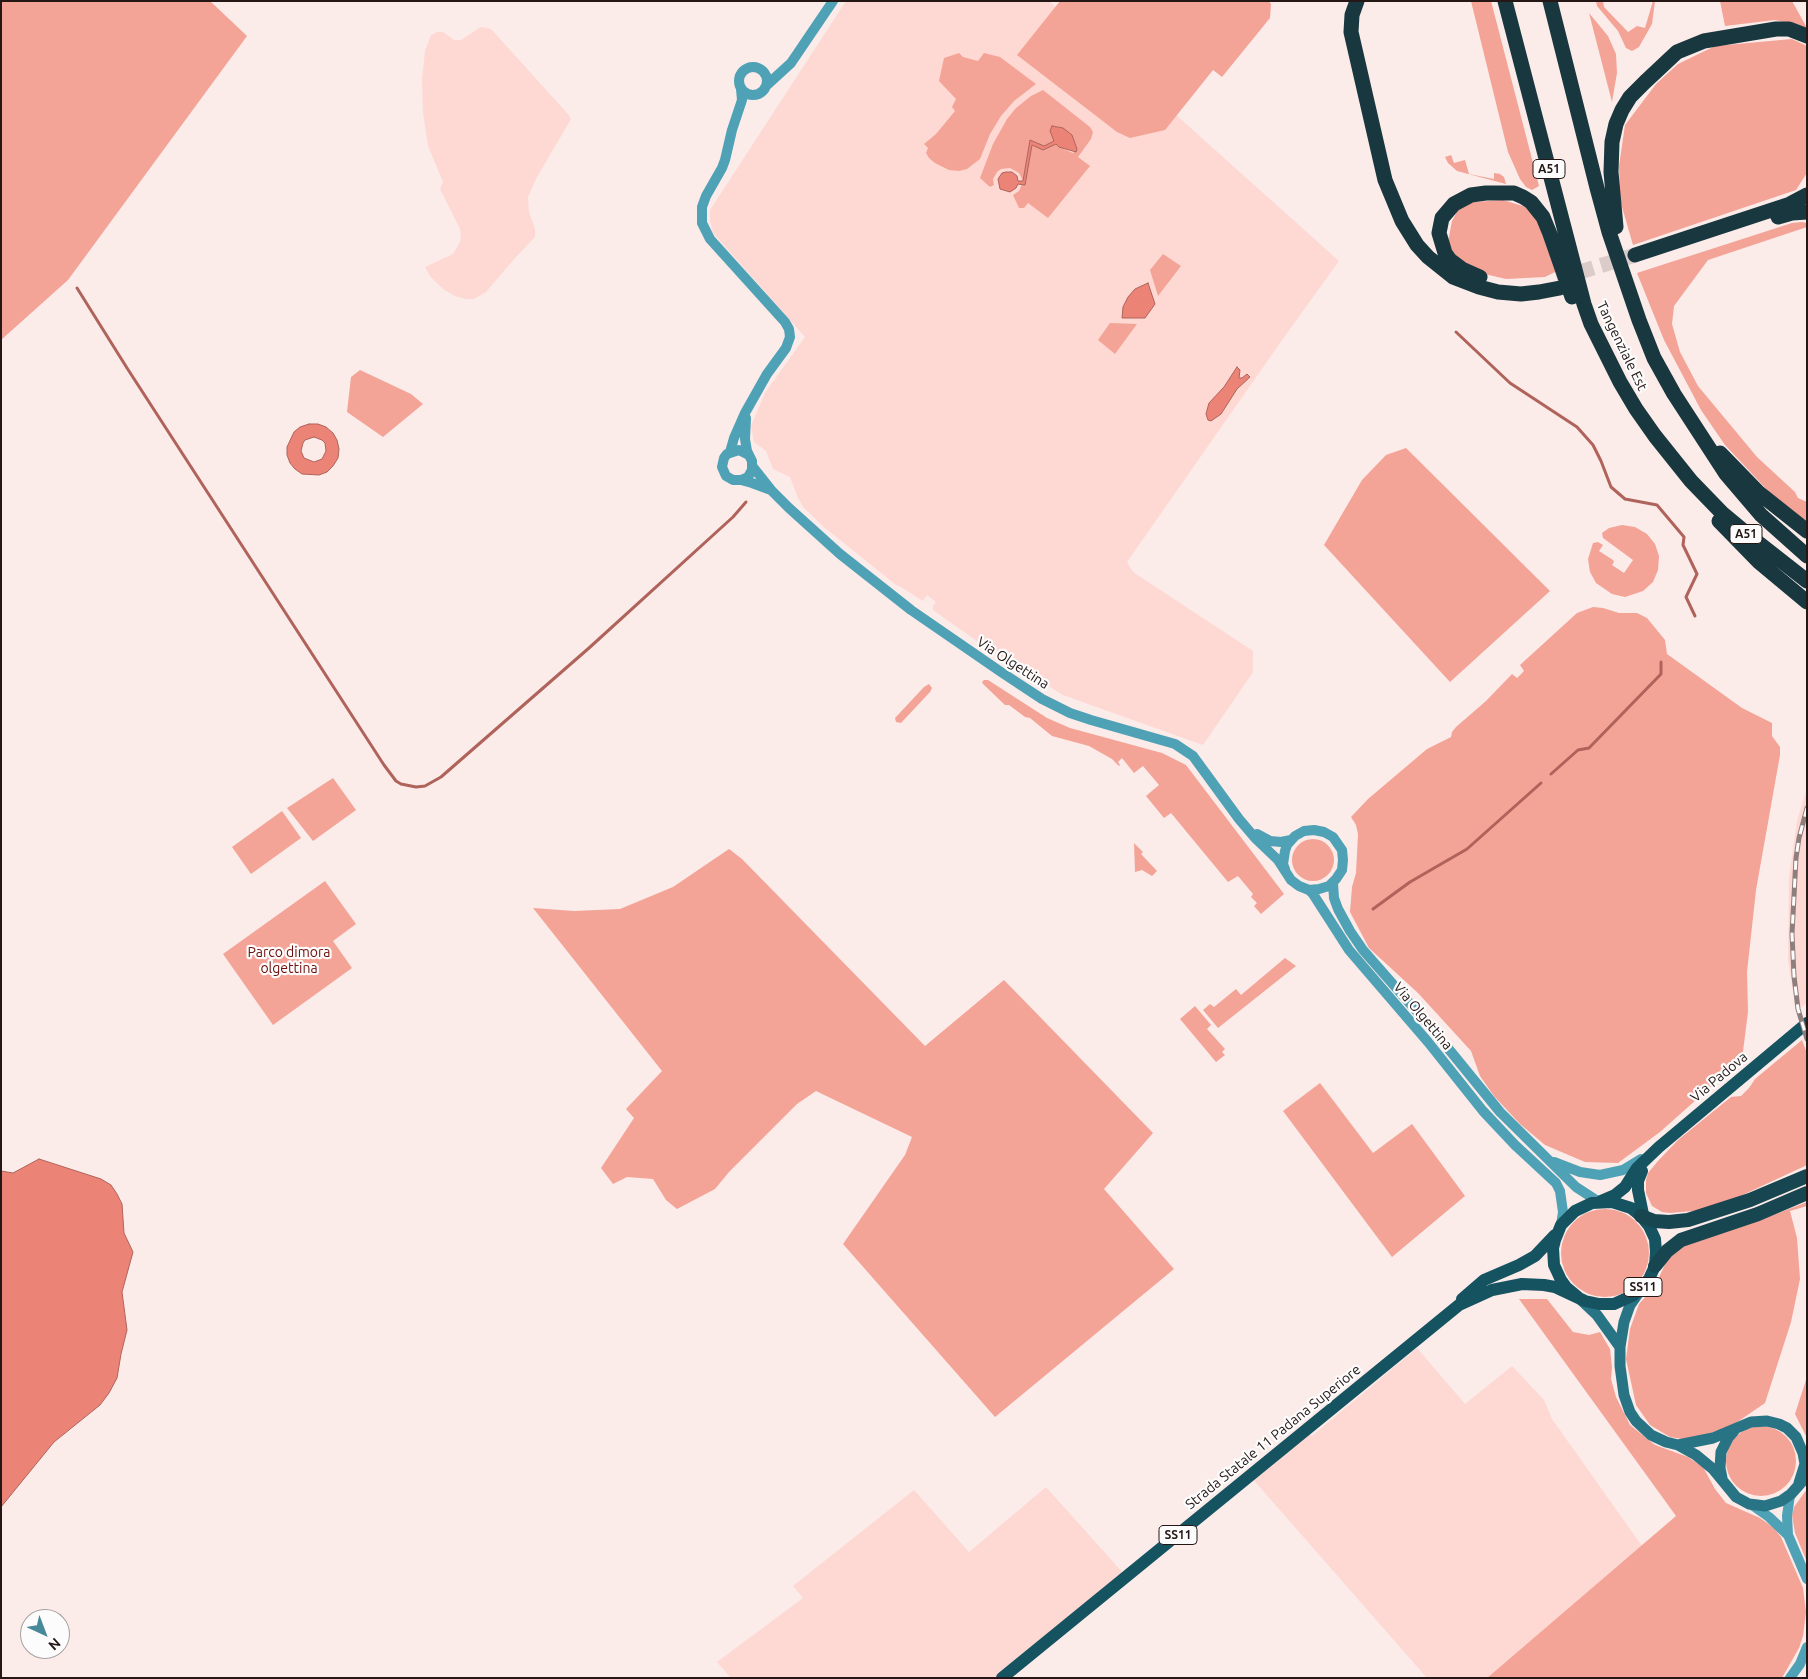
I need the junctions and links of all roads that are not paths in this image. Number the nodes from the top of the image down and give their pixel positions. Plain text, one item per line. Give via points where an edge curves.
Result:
1 (833, 1) edge
2 (1357, 1) edge
3 (1506, 1) edge
4 (1550, 1) edge
5 (1807, 36) edge
6 (784, 70) junction
7 (763, 71) junction
8 (767, 85) junction
9 (741, 89) junction
10 (753, 95) junction
11 (740, 105) junction
12 (1807, 195) edge
13 (1807, 212) edge
14 (1620, 266) junction
15 (1597, 336) junction
16 (748, 407) junction
17 (1694, 427) junction
18 (730, 452) junction
19 (749, 455) junction
20 (753, 466) junction
21 (741, 480) junction
22 (1691, 481) junction
23 (772, 491) junction
24 (1807, 531) edge
25 (1807, 556) edge
26 (1807, 581) edge
27 (1807, 602) edge
28 (1248, 829) junction
29 (1291, 840) junction
30 (1285, 870) junction
31 (1333, 882) junction
32 (1309, 890) junction
33 (1807, 1023) edge
34 (1655, 1151) junction
35 (1550, 1160) junction
36 (1807, 1176) edge
37 (1807, 1193) edge
38 (1599, 1202) junction
39 (1643, 1218) junction
40 (1560, 1229) junction
41 (1655, 1266) junction
42 (1640, 1290) junction
43 (1578, 1297) junction
44 (1448, 1314) junction
45 (1620, 1347) junction
46 (1740, 1427) junction
47 (1678, 1444) junction
48 (1803, 1445) edge
49 (1807, 1476) edge
50 (1724, 1483) junction
51 (1798, 1486) junction
52 (1790, 1495) junction
53 (1749, 1504) junction
54 (1788, 1535) junction
55 (1807, 1579) edge
56 (1807, 1647) edge
57 (1002, 1678) edge
58 (1790, 1678) edge

1 - 6 street
2 - 15 highway via 1351,32 1385,180 1402,222 1417,244 1453,277 1498,292 1539,292 1559,284 1510,284 1488,280 1462,269 1450,260 1439,230 1444,215 1457,202 1474,194 1514,194 1528,200 1545,221 1574,301 1590,332
3 - 15 highway, Tangenziale Est / A51 via 1579,286
4 - 14 highway, Tangenziale Est / A51
5 - 14 highway via 1789,29 1776,29 1691,45 1674,54 1630,97 1616,124 1611,158
6 - 7 street
6 - 8 street
7 - 8 street
7 - 9 street via 753,67 745,69 739,79
8 - 10 street via 761,93
9 - 10 street
9 - 11 street
10 - 11 street
11 - 16 street via 724,164 704,200 702,223 710,238 785,322 790,334 786,348
12 - 13 highway via 1790,204 1636,258 1788,214
14 - 17 highway, Tangenziale Est / A51 via 1654,358
15 - 22 highway, Tangenziale Est / A51 via 1636,410
16 - 18 street
16 - 19 street via 744,433
17 - 24 highway, A51 via 1759,493
17 - 25 highway, Tangenziale Est / A51 via 1738,490 1773,527
18 - 19 street via 742,450
18 - 21 street via 722,463 724,472 733,480
19 - 20 street
20 - 21 street via 748,477
20 - 23 street, Via Olgettina
21 - 23 street, Via Olgettina
22 - 26 highway, Tangenziale Est / A51 via 1744,532
22 - 27 highway via 1728,531
23 - 28 street, Via Olgettina via 813,531 878,585 1032,693 1075,715 1171,742 1186,750
28 - 29 street, Via Olgettina via 1270,841
28 - 30 street, Via Olgettina
29 - 30 street via 1285,851
29 - 31 street via 1300,833 1314,830 1333,837 1342,850 1343,860 1342,870
30 - 32 street, Via Olgettina via 1294,884
31 - 32 street via 1324,888
31 - 35 street, Via Olgettina via 1334,901 1356,940 1492,1104
32 - 40 street, Via Olgettina via 1349,950 1483,1110 1556,1183 1563,1218
33 - 34 main road, Via Padova
34 - 35 street via 1628,1167 1605,1175 1583,1173
34 - 38 main road, Via Padova via 1637,1168 1625,1187
34 - 39 main road, Via Padova via 1641,1172 1638,1184
35 - 38 street, Via Olgettina via 1576,1187
36 - 39 highway via 1744,1202 1688,1220 1669,1222
37 - 41 highway via 1758,1214 1681,1240
38 - 39 main road, Strada Statale 11 Padana Superiore / SS11 via 1619,1203
38 - 40 main road, Strada Statale 11 Padana Superiore / SS11 via 1575,1211
39 - 41 main road, SS11 via 1656,1246
40 - 43 main road via 1554,1248 1554,1264 1566,1287
40 - 44 main road, Strada Statale 11 Padana Superiore / SS11 via 1543,1248 1524,1262 1480,1282
41 - 42 main road, Strada Statale 11 Padana Superiore / SS11
42 - 43 main road, Strada Statale 11 Padana Superiore / SS11 via 1614,1304 1599,1304
42 - 45 main road via 1624,1322
43 - 44 main road, Strada Statale 11 Padana Superiore / SS11 via 1544,1285 1518,1285 1472,1298
43 - 45 main road via 1597,1315
44 - 57 main road, Strada Statale 11 Padana Superiore / SS11
45 - 47 main road via 1623,1392 1632,1415 1652,1435
46 - 47 main road via 1708,1439
46 - 48 main road via 1752,1422 1770,1421 1786,1428
46 - 50 main road via 1728,1438 1721,1452 1720,1468
47 - 50 main road via 1713,1469
48 - 51 main road via 1805,1464
49 - 51 main road
50 - 53 main road via 1736,1497
51 - 52 main road
52 - 53 main road via 1770,1505
52 - 54 street
53 - 54 street via 1762,1511
54 - 55 street
56 - 58 street

